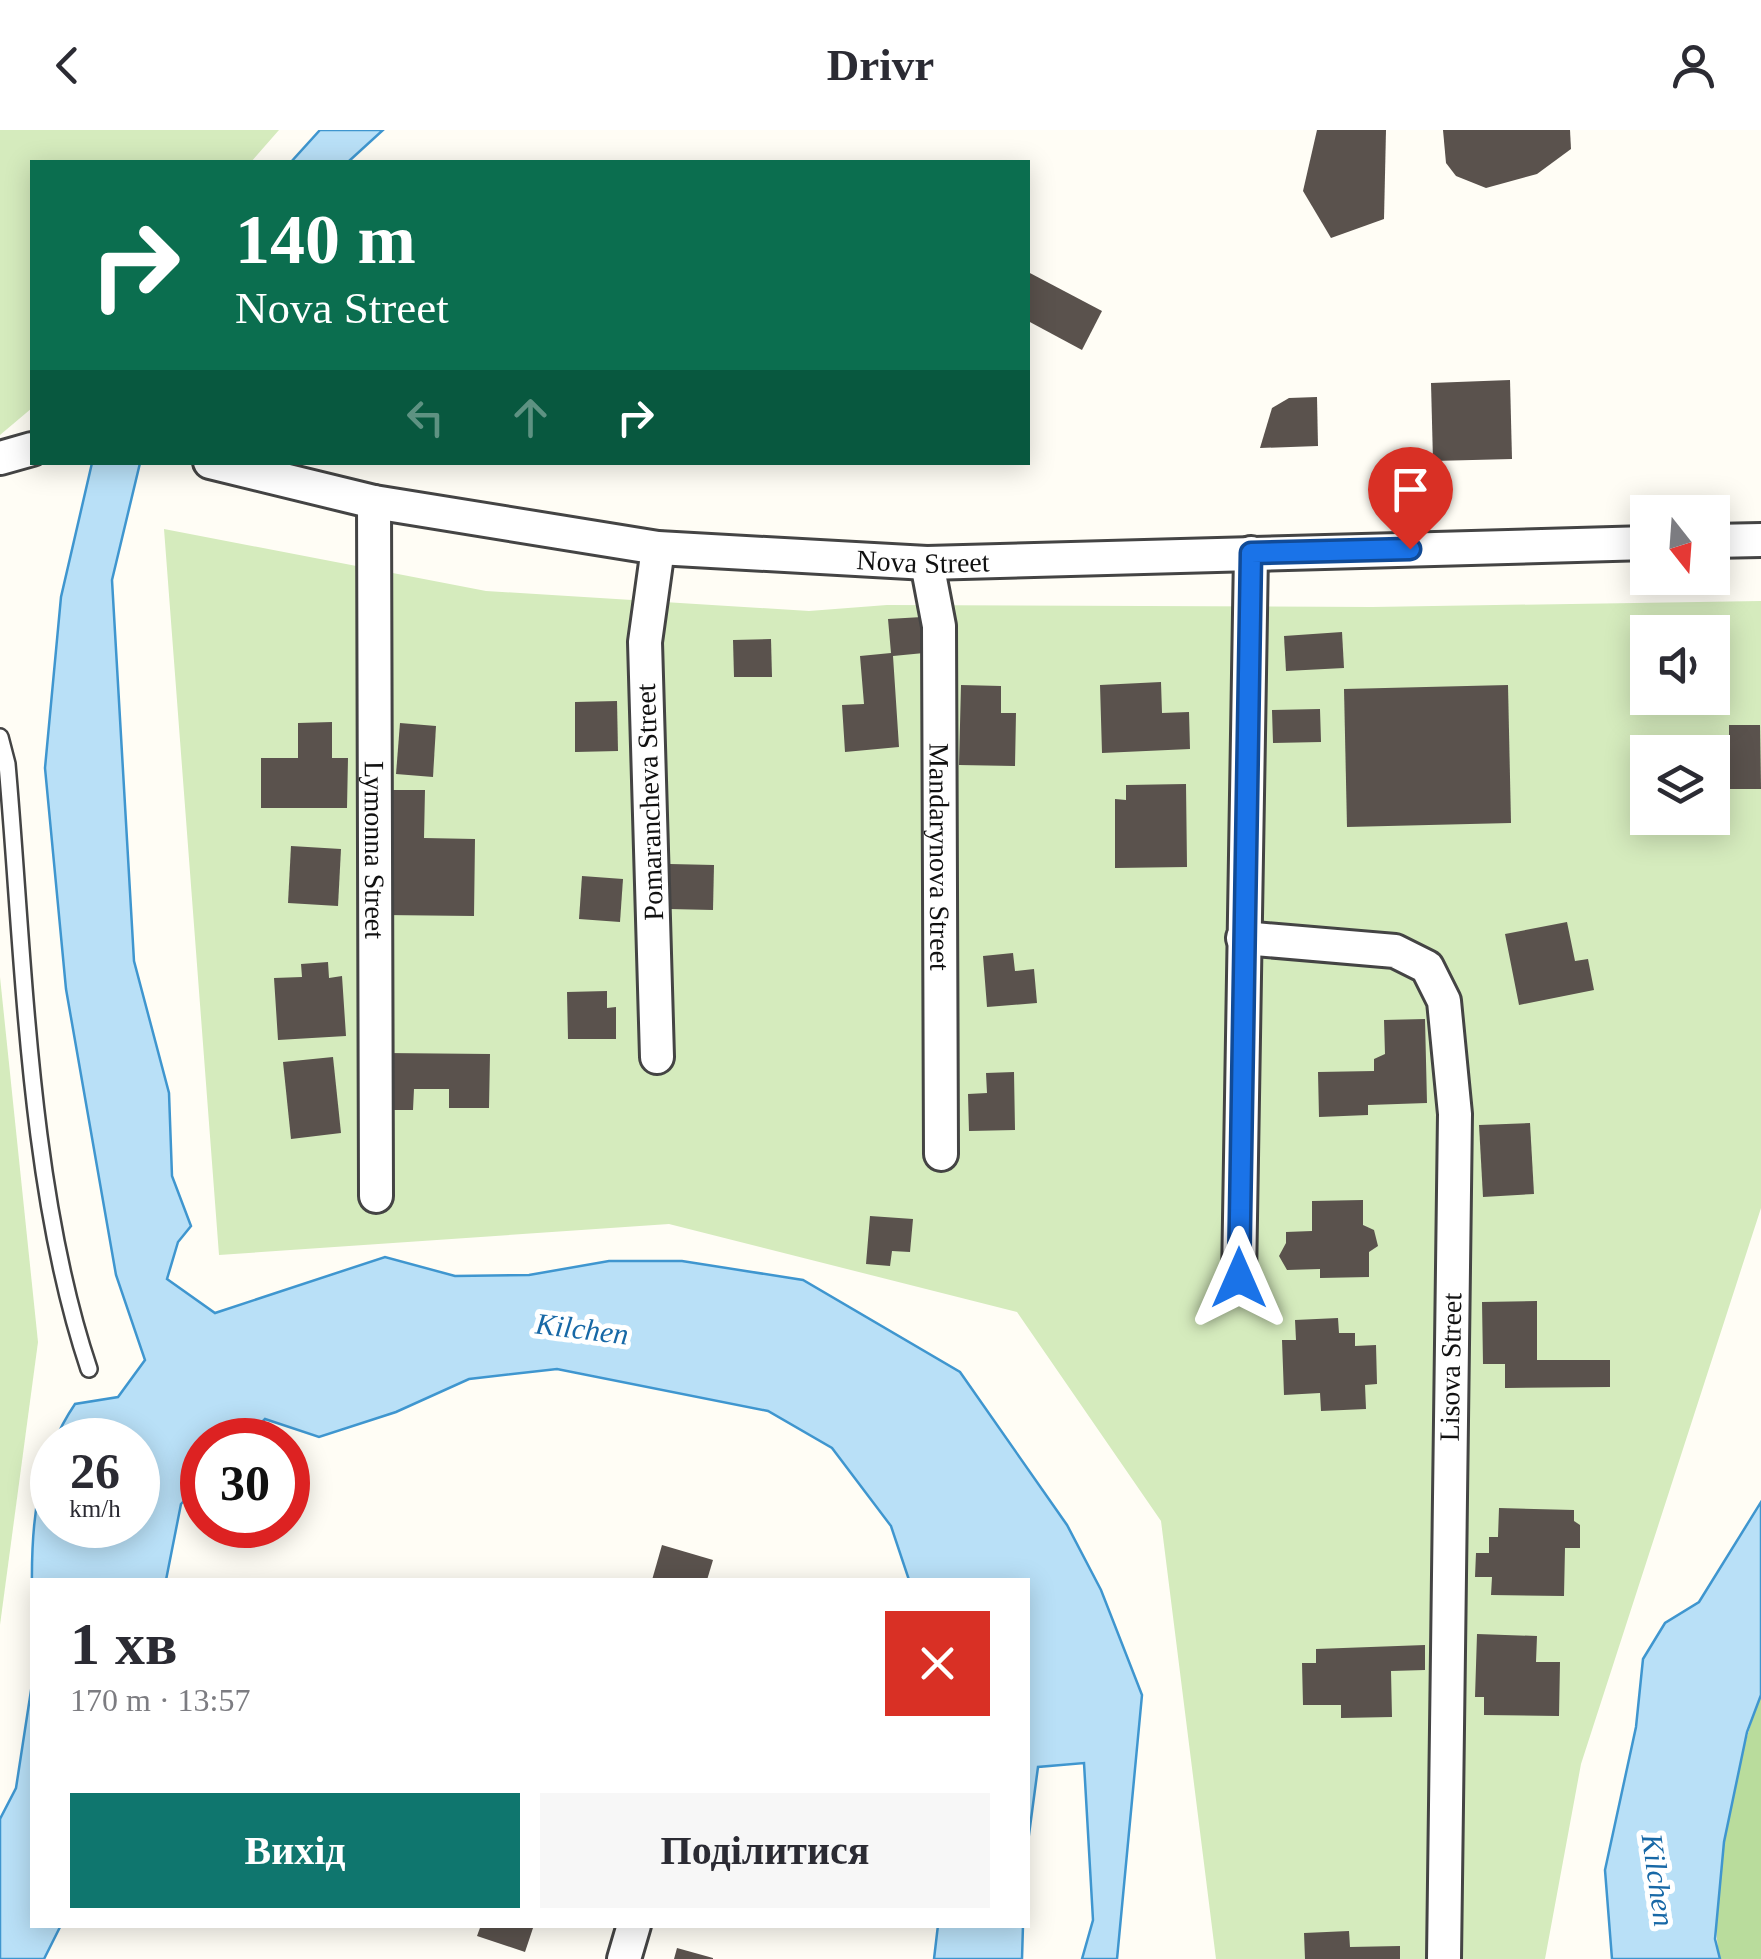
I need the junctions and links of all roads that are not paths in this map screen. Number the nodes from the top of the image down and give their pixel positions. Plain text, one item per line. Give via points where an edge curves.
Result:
1 (30, 449) edge
2 (0, 458) edge
3 (222, 465) edge
4 (374, 502) junction
5 (1761, 540) edge
6 (1730, 541) edge
7 (1630, 542) edge
8 (658, 548) junction
9 (1251, 553) junction
10 (927, 563) junction
11 (0, 737) edge
12 (3, 763) edge
13 (1242, 938) junction
14 (657, 1057) dead end
15 (941, 1154) dead end
16 (376, 1196) dead end
17 (1239, 1278) dead end
18 (89, 1369) dead end
19 (633, 1928) edge
20 (624, 1959) edge
21 (1444, 1959) edge

1 - 2 street
3 - 4 street, Nova Street
4 - 8 street, Nova Street
4 - 16 street, Lymonna Street
5 - 6 street
7 - 9 street, Nova Street
8 - 10 street, Nova Street
8 - 14 street, Pomarancheva Street via 644,642
9 - 10 street, Nova Street
9 - 13 street
10 - 15 street, Mandarynova Street via 938,626
11 - 12 lane
12 - 18 lane via 39,1116 66,1300
13 - 17 street
13 - 21 street, Lisova Street via 1394,951 1427,967 1444,1001 1455,1114
19 - 20 street

